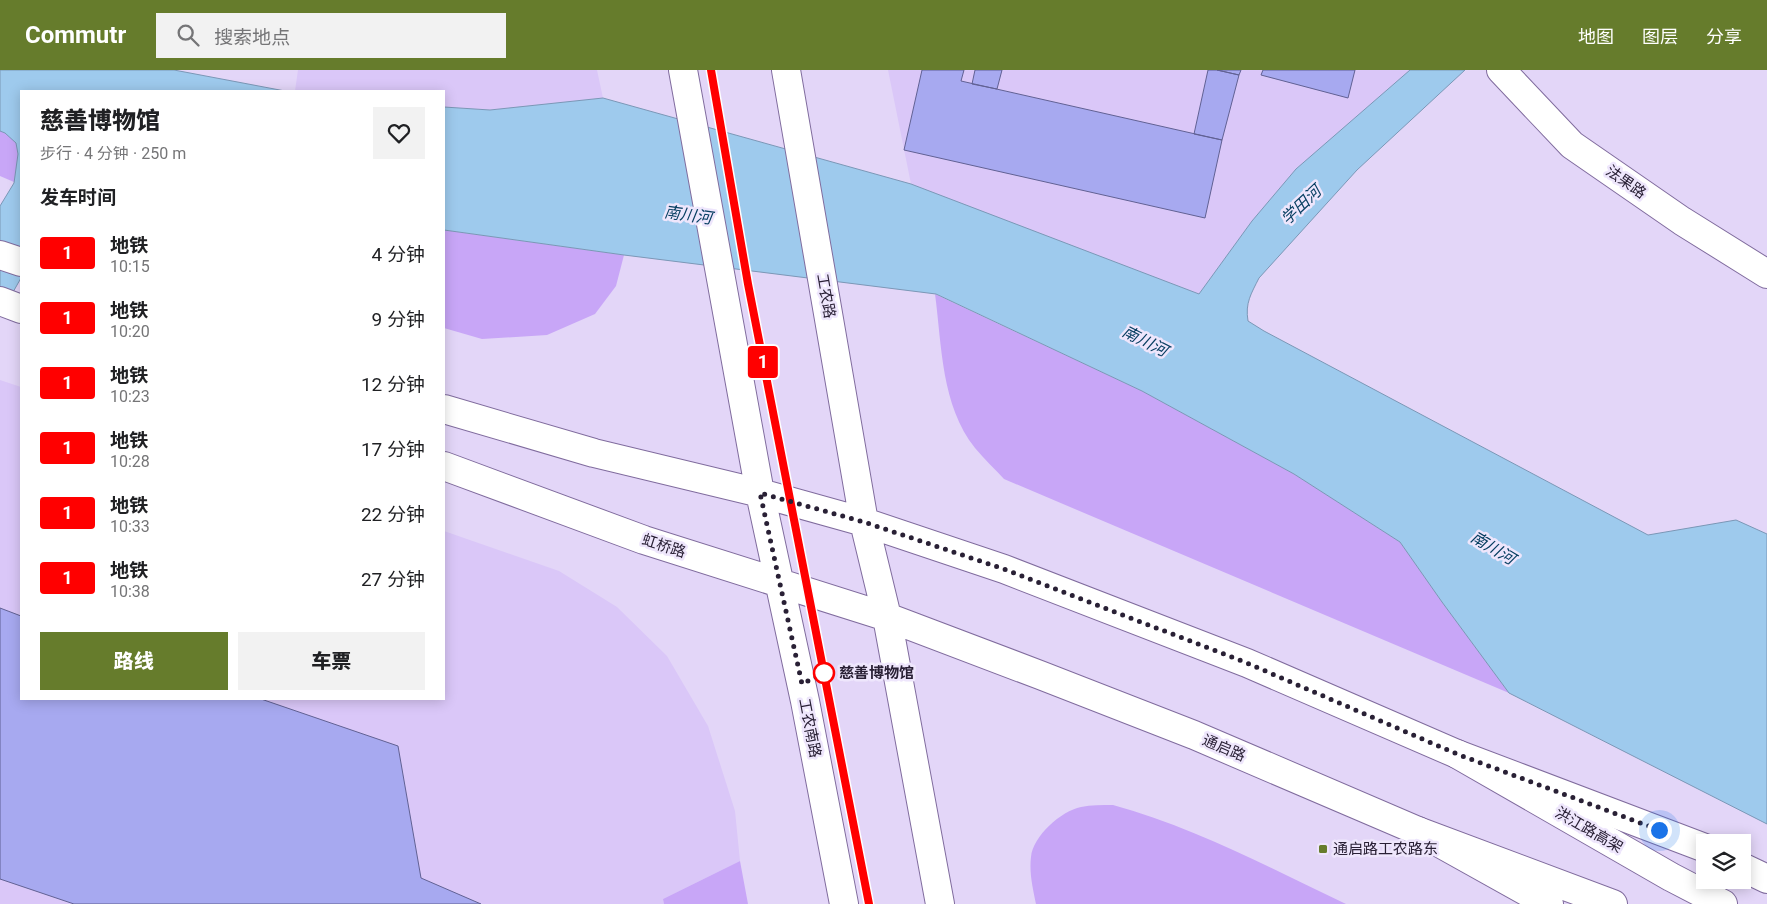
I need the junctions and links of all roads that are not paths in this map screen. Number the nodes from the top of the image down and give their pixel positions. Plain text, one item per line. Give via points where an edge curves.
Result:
1 (786, 70) edge
2 (1501, 70) edge
3 (683, 74) edge
4 (0, 255) edge
5 (20, 262) edge
6 (1767, 274) edge
7 (445, 409) edge
8 (445, 466) edge
9 (760, 493) junction
10 (864, 522) junction
11 (780, 583) junction
12 (887, 618) junction
13 (1457, 754) junction
14 (1418, 831) junction
15 (1696, 845) edge
16 (1751, 871) edge
17 (1767, 879) edge
18 (844, 904) edge
19 (940, 904) edge
20 (1549, 904) edge
21 (1613, 904) edge
22 (1723, 904) edge

1 - 10 main road, 工农路
2 - 6 main road, 法果路 via 1572,145 1682,221
3 - 9 main road
4 - 5 main road
7 - 9 main road via 594,453
8 - 11 main road, 虹桥路 via 644,540
9 - 10 main road
9 - 11 main road, 工农南路
10 - 12 main road
10 - 13 main road via 1004,569 1247,663
11 - 12 main road, 虹桥路
11 - 18 main road, 工农南路
12 - 14 main road, 通启路 via 1185,732
12 - 19 main road
13 - 15 main road
13 - 22 main road, 洪江路高架
14 - 20 main road, 通启路
14 - 21 main road
16 - 17 main road

